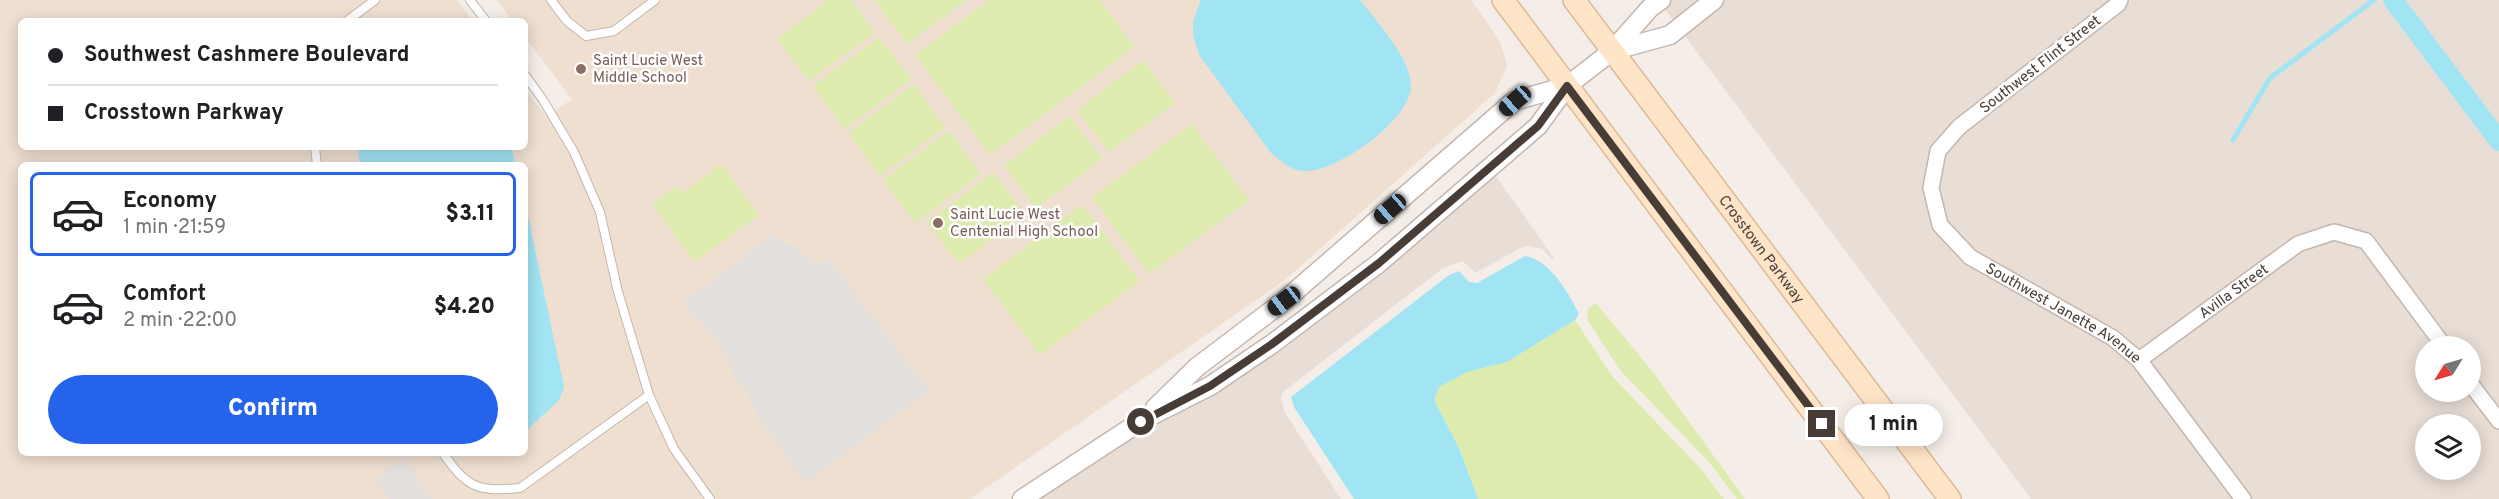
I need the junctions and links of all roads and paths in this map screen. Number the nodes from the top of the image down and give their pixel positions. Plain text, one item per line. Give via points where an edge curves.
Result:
1 (375, 0) edge
2 (470, 0) edge
3 (551, 0) edge
4 (656, 0) edge
5 (1503, 0) edge
6 (1574, 0) edge
7 (1661, 0) edge
8 (1714, 0) edge
9 (2120, 0) edge
10 (351, 18) edge
11 (484, 18) edge
12 (1612, 51) junction
13 (528, 79) edge
14 (1567, 86) junction
15 (1959, 127) joint
16 (2437, 336) edge
17 (2139, 360) junction
18 (650, 395) junction
19 (2481, 397) edge
20 (2499, 421) edge
21 (1141, 422) junction
22 (446, 456) edge
23 (710, 499) edge
24 (1022, 499) edge
25 (1878, 499) edge
26 (1950, 499) edge
27 (2243, 499) edge

1 - 10 lane
2 - 11 lane
3 - 4 lane via 567,21 586,36 614,31
5 - 14 main road
6 - 12 main road, Crosstown Parkway
7 - 12 street
8 - 12 street via 1670,35
9 - 15 street, Southwest Flint Street
12 - 14 street
12 - 26 main road, Crosstown Parkway
13 - 18 lane via 573,152 600,212 618,292
14 - 21 street via 1538,126 1379,263 1210,386
14 - 21 street via 1515,101 1284,301 1197,367
14 - 25 main road
15 - 17 street, Southwest Janette Avenue via 1938,151 1931,188 1940,225 1970,257 2113,338
16 - 17 street, Avilla Street via 2366,241 2334,232 2298,244
17 - 27 street, Southwest Janette Avenue
18 - 22 lane via 520,488 494,491 470,484
18 - 23 lane via 674,449
19 - 20 street
21 - 24 street

